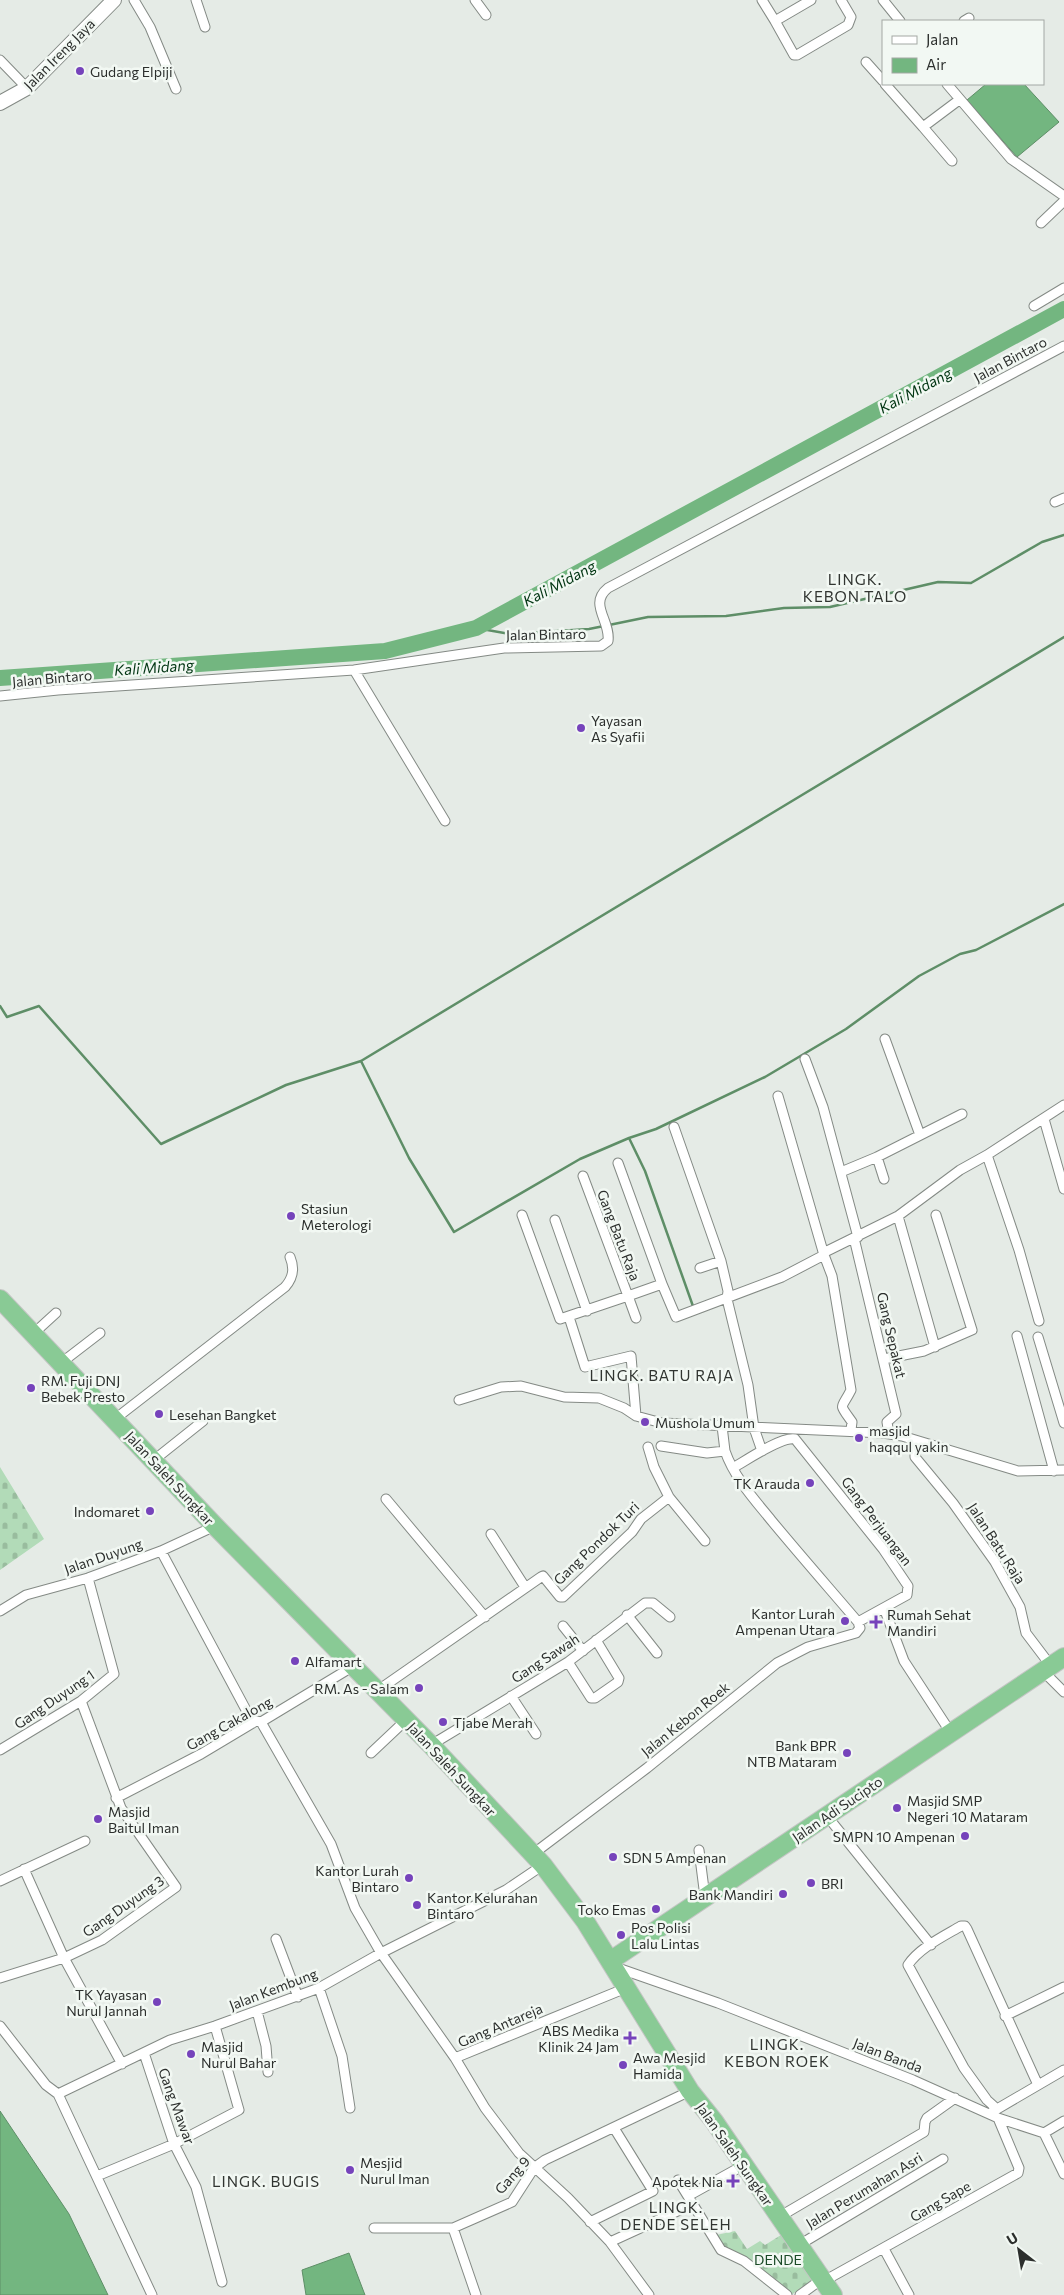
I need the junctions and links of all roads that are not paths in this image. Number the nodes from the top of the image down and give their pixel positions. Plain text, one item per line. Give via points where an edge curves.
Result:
1 (134, 0) edge
2 (196, 0) edge
3 (475, 0) edge
4 (762, 0) edge
5 (810, 0) edge
6 (841, 0) edge
7 (883, 0) edge
8 (112, 1) edge
9 (486, 15) dead end
10 (899, 20) edge
11 (775, 21) junction
12 (206, 27) dead end
13 (0, 60) edge
14 (866, 62) dead end
15 (882, 80) edge
16 (887, 85) edge
17 (948, 85) edge
18 (27, 88) junction
19 (176, 89) dead end
20 (959, 100) junction
21 (0, 104) edge
22 (923, 127) junction
23 (952, 161) dead end
24 (1064, 196) edge
25 (1064, 202) edge
26 (1041, 223) dead end
27 (1064, 288) edge
28 (1034, 306) dead end
29 (1064, 346) edge
30 (1064, 498) edge
31 (1055, 502) dead end
32 (354, 670) junction
33 (0, 696) edge
34 (445, 820) dead end
35 (885, 1039) dead end
36 (805, 1059) dead end
37 (778, 1096) dead end
38 (1064, 1106) edge
39 (962, 1114) dead end
40 (1044, 1119) junction
41 (674, 1127) dead end
42 (920, 1135) junction
43 (987, 1155) junction
44 (877, 1157) junction
45 (618, 1163) dead end
46 (841, 1172) junction
47 (583, 1176) dead end
48 (884, 1178) dead end
49 (1064, 1189) edge
50 (522, 1214) dead end
51 (936, 1215) dead end
52 (898, 1216) junction
53 (555, 1220) dead end
54 (856, 1238) junction
55 (824, 1254) junction
56 (290, 1257) dead end
57 (721, 1261) junction
58 (700, 1268) dead end
59 (662, 1284) junction
60 (628, 1296) junction
61 (728, 1296) junction
62 (0, 1299) edge
63 (587, 1311) junction
64 (56, 1313) dead end
65 (569, 1317) junction
66 (636, 1318) dead end
67 (1038, 1322) dead end
68 (100, 1333) dead end
69 (33, 1334) junction
70 (1017, 1336) dead end
71 (1038, 1337) dead end
72 (935, 1347) junction
73 (884, 1359) junction
74 (61, 1363) junction
75 (459, 1400) dead end
76 (636, 1416) junction
77 (115, 1420) junction
78 (203, 1421) dead end
79 (1064, 1423) edge
80 (722, 1426) junction
81 (754, 1428) junction
82 (851, 1430) junction
83 (889, 1434) junction
84 (919, 1442) junction
85 (661, 1446) dead end
86 (648, 1447) dead end
87 (725, 1450) junction
88 (762, 1451) junction
89 (154, 1460) junction
90 (733, 1468) junction
91 (1064, 1470) edge
92 (1054, 1471) junction
93 (669, 1497) junction
94 (386, 1499) dead end
95 (215, 1526) junction
96 (491, 1534) dead end
97 (705, 1541) dead end
98 (161, 1551) junction
99 (88, 1578) junction
100 (526, 1587) junction
101 (884, 1608) junction
102 (0, 1611) edge
103 (627, 1615) junction
104 (485, 1617) junction
105 (670, 1617) dead end
106 (858, 1622) junction
107 (563, 1626) dead end
108 (596, 1640) junction
109 (583, 1651) junction
110 (657, 1653) dead end
111 (568, 1662) junction
112 (1053, 1665) edge
113 (352, 1667) junction
114 (377, 1692) junction
115 (1064, 1692) edge
116 (511, 1696) junction
117 (81, 1701) junction
118 (406, 1720) junction
119 (257, 1722) junction
120 (951, 1732) junction
121 (536, 1734) dead end
122 (431, 1745) junction
123 (0, 1750) edge
124 (371, 1753) dead end
125 (116, 1798) junction
126 (827, 1816) junction
127 (85, 1841) dead end
128 (699, 1850) dead end
129 (538, 1859) junction
130 (24, 1869) junction
131 (0, 1881) edge
132 (705, 1897) junction
133 (276, 1939) dead end
134 (931, 1945) junction
135 (381, 1953) junction
136 (64, 1958) junction
137 (612, 1964) junction
138 (0, 1978) edge
139 (1064, 1987) edge
140 (319, 1988) junction
141 (626, 1988) junction
142 (298, 1997) junction
143 (257, 2011) junction
144 (1005, 2016) junction
145 (0, 2026) edge
146 (215, 2026) junction
147 (144, 2053) junction
148 (455, 2058) junction
149 (122, 2064) junction
150 (1064, 2070) edge
151 (268, 2072) dead end
152 (1038, 2085) junction
153 (690, 2091) junction
154 (58, 2094) junction
155 (955, 2098) junction
156 (350, 2108) dead end
157 (995, 2114) junction
158 (1064, 2121) edge
159 (614, 2128) junction
160 (1044, 2134) junction
161 (174, 2144) junction
162 (943, 2159) dead end
163 (744, 2165) junction
164 (534, 2168) junction
165 (1064, 2174) edge
166 (97, 2176) junction
167 (678, 2180) dead end
168 (688, 2196) junction
169 (693, 2204) junction
170 (779, 2217) junction
171 (590, 2222) junction
172 (374, 2228) dead end
173 (453, 2228) junction
174 (610, 2242) junction
175 (798, 2245) junction
176 (884, 2249) junction
177 (222, 2282) dead end
178 (826, 2285) edge
179 (152, 2295) edge
180 (476, 2295) edge
181 (649, 2295) edge
182 (787, 2295) edge
183 (800, 2295) edge
184 (909, 2295) edge

1 - 19 street via 150,27
2 - 12 street
3 - 9 street
4 - 11 street
5 - 11 street
6 - 11 street via 851,17 848,25 797,55 792,54
7 - 10 street
8 - 18 street, Jalan Ireng Jaya
13 - 18 street
14 - 15 street
16 - 22 street
17 - 20 street
18 - 21 street, Jalan Ireng Jaya
20 - 22 street
20 - 24 street via 1011,159
22 - 23 street
25 - 26 street
27 - 28 street
29 - 32 street, Jalan Bintaro via 608,588 599,600 608,631 608,641 601,646 504,648
30 - 31 street
32 - 33 street, Jalan Bintaro
32 - 34 street
35 - 42 street
36 - 46 street, Gang Sepakat via 823,1107
37 - 55 street
38 - 40 street
39 - 42 street
40 - 43 street
40 - 49 street
41 - 57 street
42 - 44 street
43 - 52 street via 960,1170
43 - 67 street via 1019,1250
44 - 46 street
44 - 48 street
45 - 59 street
46 - 54 street, Gang Sepakat
47 - 60 street, Gang Batu Raja
50 - 65 street via 558,1316 560,1319
51 - 72 street via 973,1328
52 - 54 street
52 - 72 street
53 - 63 street
54 - 55 street
54 - 73 street, Gang Sepakat
55 - 61 street via 782,1277
55 - 82 street via 832,1276 851,1390 842,1405 843,1412 852,1422
56 - 77 street via 293,1271 285,1287
57 - 58 street
57 - 61 street
59 - 60 street, Gang Batu Raja
59 - 61 street, Gang Batu Raja via 676,1317
60 - 63 street
60 - 66 street
61 - 81 street
62 - 69 highway, Jalan Saleh Sungkar
63 - 65 street
64 - 69 street
65 - 76 street via 585,1367 631,1356
68 - 74 street
69 - 74 highway, Jalan Saleh Sungkar
70 - 92 street
71 - 79 street
72 - 73 street
73 - 83 street, Gang Sepakat via 896,1414 887,1422
74 - 77 highway, Jalan Saleh Sungkar
75 - 76 street via 501,1387 522,1386 564,1397 598,1398
76 - 80 street via 662,1422
77 - 89 highway, Jalan Saleh Sungkar
78 - 89 street
80 - 81 street
80 - 87 street
81 - 82 street
81 - 88 street
82 - 83 street
83 - 84 street
84 - 92 street via 1018,1471
84 - 112 street, Jalan Batu Raja via 914,1450 916,1458 995,1562 1020,1607 1026,1633
85 - 87 street via 707,1453
86 - 93 street
87 - 90 street
88 - 90 street, Gang Perjuangan
88 - 101 street, Gang Perjuangan via 795,1440 883,1549 909,1590 907,1595
89 - 95 highway, Jalan Saleh Sungkar
90 - 106 street via 782,1534
91 - 92 street
93 - 97 street
93 - 100 street, Gang Pondok Turi via 641,1519 632,1532 563,1597 543,1576
94 - 104 street
95 - 98 street, Jalan Duyung
95 - 113 highway, Jalan Saleh Sungkar
96 - 100 street
98 - 99 street, Jalan Duyung
98 - 119 street
99 - 102 street, Jalan Duyung via 26,1595
99 - 117 street, Gang Duyung 1 via 114,1674
100 - 104 street, Gang Pondok Turi
101 - 106 street, Gang Perjuangan
101 - 120 street via 904,1661
103 - 105 street, Gang Sawah via 649,1602
103 - 108 street, Gang Sawah
103 - 110 street
104 - 114 street, Gang Pondok Turi
106 - 129 street, Jalan Kebon Roek via 860,1628 856,1633 808,1647 777,1663
107 - 109 street
108 - 109 street, Gang Sawah
108 - 111 street via 619,1678 618,1682 591,1698
109 - 111 street, Gang Sawah
111 - 116 street, Gang Sawah
112 - 115 street, Jalan Batu Raja
112 - 120 highway, Jalan Adi Sucipto
113 - 114 highway, Jalan Saleh Sungkar
113 - 119 street, Gang Cakalong
114 - 118 highway, Jalan Saleh Sungkar
116 - 121 street
116 - 122 street, Gang Sawah
117 - 123 street, Gang Duyung 1
117 - 125 street
118 - 122 highway, Jalan Saleh Sungkar
118 - 124 street
119 - 125 street, Gang Cakalong
119 - 135 street via 331,1844 355,1908
120 - 126 highway, Jalan Adi Sucipto
122 - 129 highway, Jalan Saleh Sungkar
125 - 136 street, Gang Duyung 3 via 129,1822 176,1886 102,1940
126 - 132 highway, Jalan Adi Sucipto
126 - 134 street
127 - 130 street
128 - 132 street
129 - 135 street, Jalan Kembung via 506,1890
129 - 137 highway, Jalan Saleh Sungkar via 585,1921
130 - 131 street
130 - 136 street
132 - 137 highway, Jalan Adi Sucipto
133 - 142 street
134 - 144 street via 965,1926
134 - 157 street via 908,1965 964,2068
135 - 140 street, Jalan Kembung
135 - 148 street
136 - 138 street, Gang Duyung 3
136 - 149 street
137 - 141 highway, Jalan Saleh Sungkar
137 - 155 street, Jalan Banda
139 - 144 street
140 - 142 street, Jalan Kembung
140 - 156 street via 342,2056
141 - 148 street, Gang Antareja
141 - 153 highway, Jalan Saleh Sungkar
142 - 143 street, Jalan Kembung
143 - 146 street, Jalan Kembung
143 - 151 street via 266,2046
144 - 152 street
145 - 154 street via 46,2085
146 - 147 street, Jalan Kembung via 170,2040
146 - 161 street via 239,2110
147 - 149 street, Jalan Kembung
147 - 161 street, Gang Mawar
148 - 164 street, Gang Antareja via 485,2108
149 - 154 street, Jalan Kembung
150 - 152 street
152 - 157 street
153 - 159 street, Gang 9
153 - 163 highway, Jalan Saleh Sungkar
154 - 166 street
155 - 157 street, Jalan Banda
155 - 170 street via 928,2118 924,2132
157 - 160 street, Jalan Banda
157 - 176 street, Gang Sape via 1019,2168 1018,2173
158 - 160 street
159 - 164 street, Gang 9 via 574,2145
159 - 171 street via 653,2191
160 - 165 street
161 - 166 street
161 - 177 street, Gang Mawar via 196,2187
162 - 175 street, Jalan Perumahan Asri
163 - 168 street
163 - 170 highway, Jalan Saleh Sungkar
164 - 171 street, Gang Antareja
164 - 173 street, Gang 9 via 512,2202
166 - 179 street
167 - 168 street
168 - 169 street
169 - 174 street
169 - 182 street via 721,2250 760,2273
170 - 175 highway, Jalan Saleh Sungkar
171 - 174 street, Gang Antareja
172 - 173 street, Gang 9
173 - 180 street
174 - 181 street, Gang Antareja
175 - 178 highway, Jalan Saleh Sungkar
176 - 178 street, Gang Sape
176 - 184 street
178 - 183 street, Gang Sape

